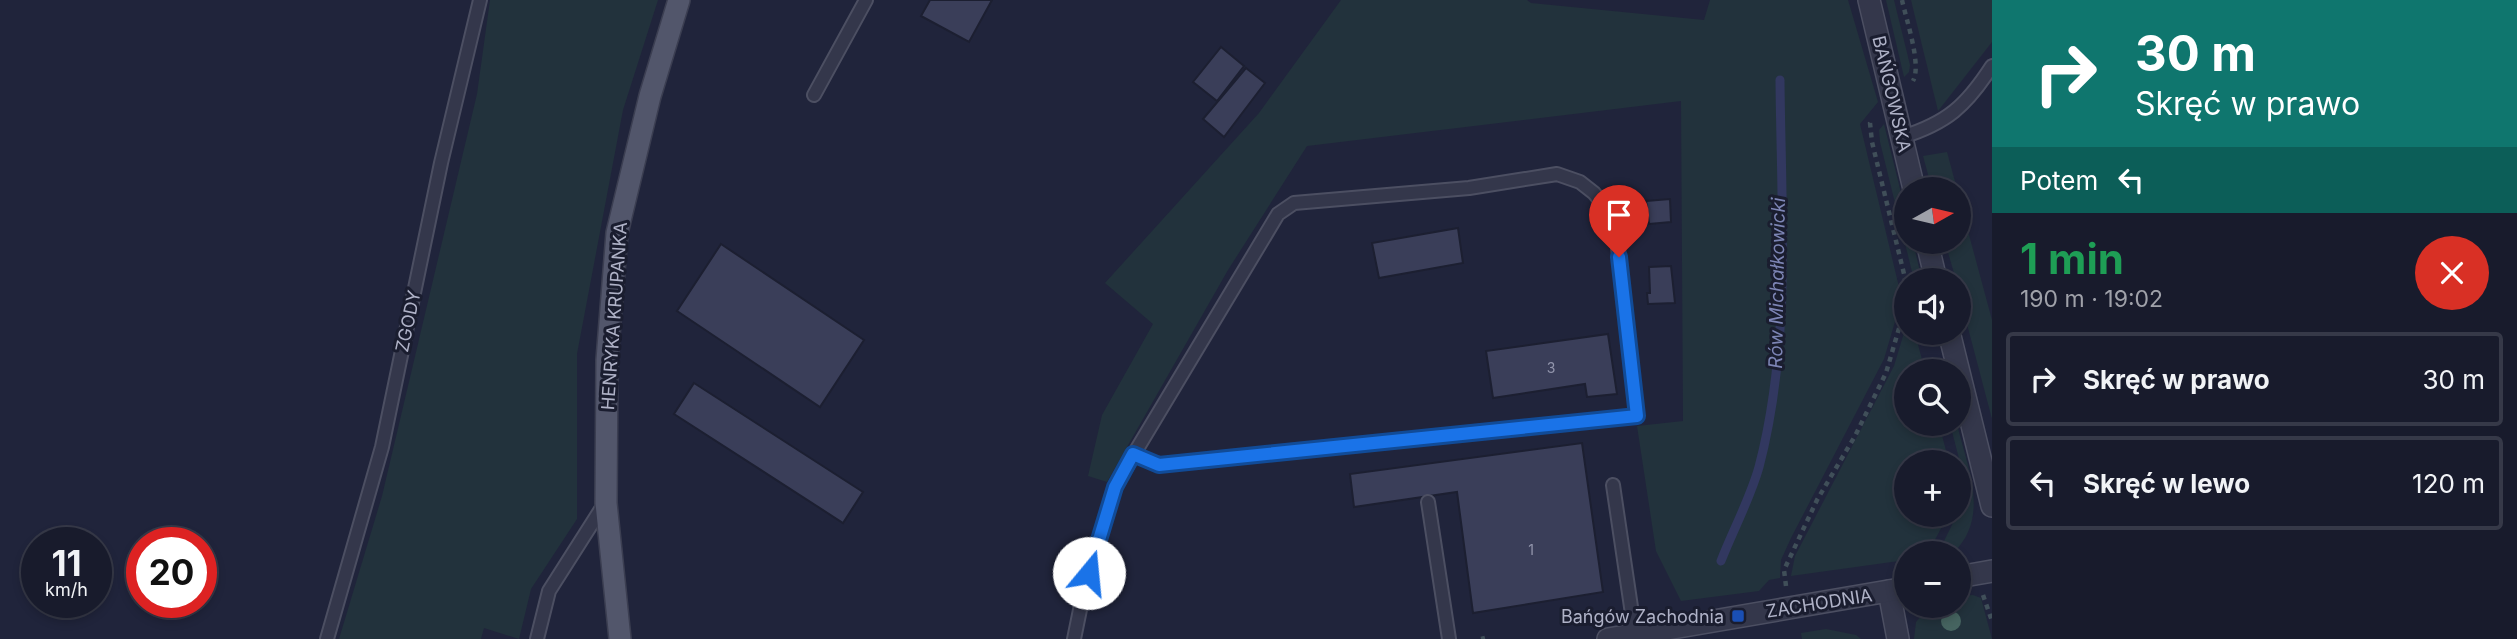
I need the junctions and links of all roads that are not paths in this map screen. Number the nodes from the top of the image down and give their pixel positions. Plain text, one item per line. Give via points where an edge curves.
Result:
1 (480, 0) edge
2 (679, 0) edge
3 (866, 0) edge
4 (1869, 0) edge
5 (1992, 66) edge
6 (814, 95) dead end
7 (1902, 137) junction
8 (1911, 177) edge
9 (1952, 345) edge
10 (1133, 454) junction
11 (1613, 485) dead end
12 (1429, 502) dead end
13 (606, 503) junction
14 (1992, 506) edge
15 (1992, 571) edge
16 (1971, 575) edge
17 (1894, 590) edge
18 (1898, 618) edge
19 (1635, 634) junction
20 (327, 639) edge
21 (537, 639) edge
22 (620, 639) edge
23 (1074, 639) edge
24 (1448, 639) edge
25 (1608, 639) edge
26 (1898, 639) edge

1 - 20 lane, ZGODY via 441,163 383,447
2 - 13 main road, HENRYKA KRUPANKA via 617,233 607,360
3 - 6 lane
4 - 7 street, BAŃGOWSKA
5 - 7 lane via 1962,106 1932,128
7 - 8 street, BAŃGOWSKA
9 - 14 street
10 - 10 lane via 1159,465 1637,416 1616,230 1607,209 1580,182 1557,174 1469,188 1294,204 1278,214
10 - 23 lane via 1115,487
11 - 19 lane
12 - 24 lane
13 - 21 lane via 549,591
13 - 22 main road, HENRYKA KRUPANKA
15 - 16 street
17 - 19 street, ZACHODNIA
18 - 26 street
19 - 25 street, ZACHODNIA

